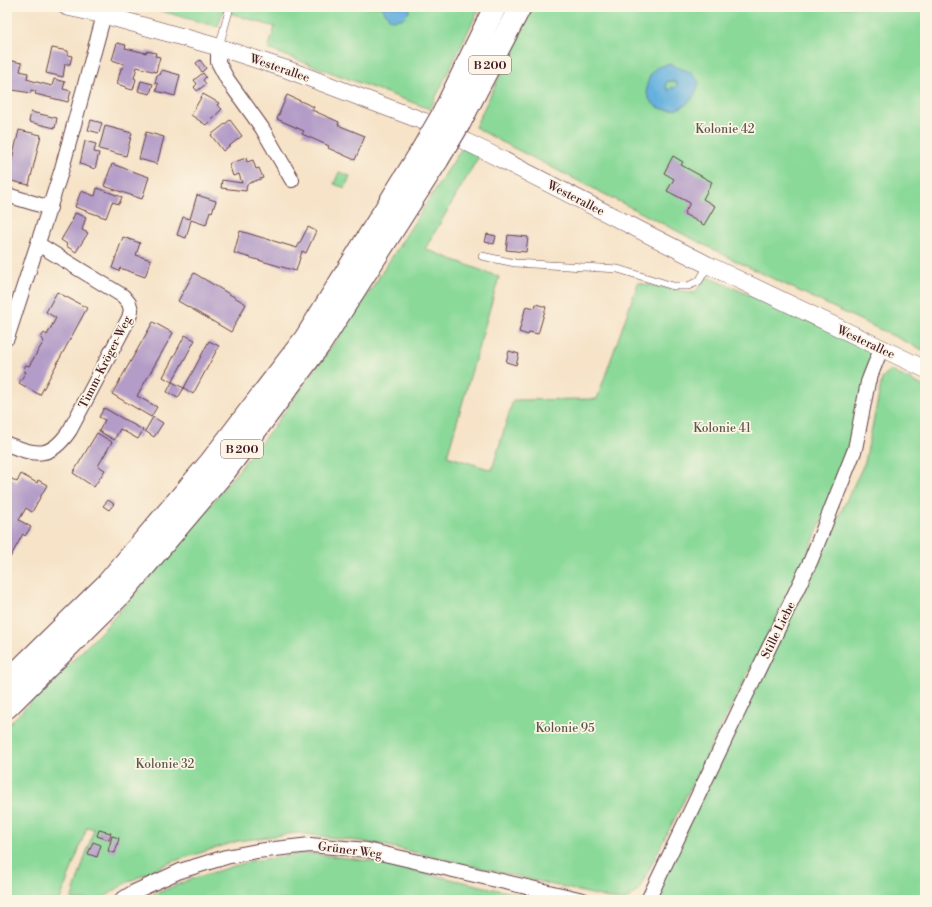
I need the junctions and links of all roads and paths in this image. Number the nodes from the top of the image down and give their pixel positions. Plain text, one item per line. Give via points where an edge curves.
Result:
1 (67, 7) edge
2 (230, 7) edge
3 (495, 7) edge
4 (520, 7) edge
5 (104, 15) junction
6 (218, 47) junction
7 (451, 118) junction
8 (429, 155) junction
9 (292, 180) dead end
10 (7, 195) edge
11 (50, 208) junction
12 (38, 244) junction
13 (482, 256) dead end
14 (708, 265) junction
15 (10, 320) edge
16 (7, 338) edge
17 (881, 349) junction
18 (925, 369) edge
19 (7, 444) edge
20 (7, 682) edge
21 (7, 707) edge
22 (121, 900) edge
23 (583, 900) edge
24 (648, 900) edge

1 - 5 street, Westerallee
2 - 6 lane
3 - 7 highway, B 200
4 - 7 highway, B 200
5 - 6 street, Westerallee
5 - 11 street
6 - 9 street via 218,62 227,79 262,128
6 - 14 street, Westerallee via 423,121
7 - 8 highway, B 200, bridge
8 - 20 highway, B 200 via 305,339 214,456 107,584
8 - 21 highway, B 200 via 320,344 225,471 121,594
10 - 11 street
11 - 12 street
12 - 15 street
12 - 19 street, Timm-Kröger-Weg via 123,296 131,310 62,441 53,449 40,453 24,451
13 - 14 lane via 515,263 618,269 673,286 688,286 699,281
14 - 17 street, Westerallee
15 - 16 street
17 - 18 street, Westerallee
17 - 24 street, Stille Liebe via 868,382 855,449 811,560
22 - 23 street, Grüner Weg via 180,871 226,857 310,845 367,850

